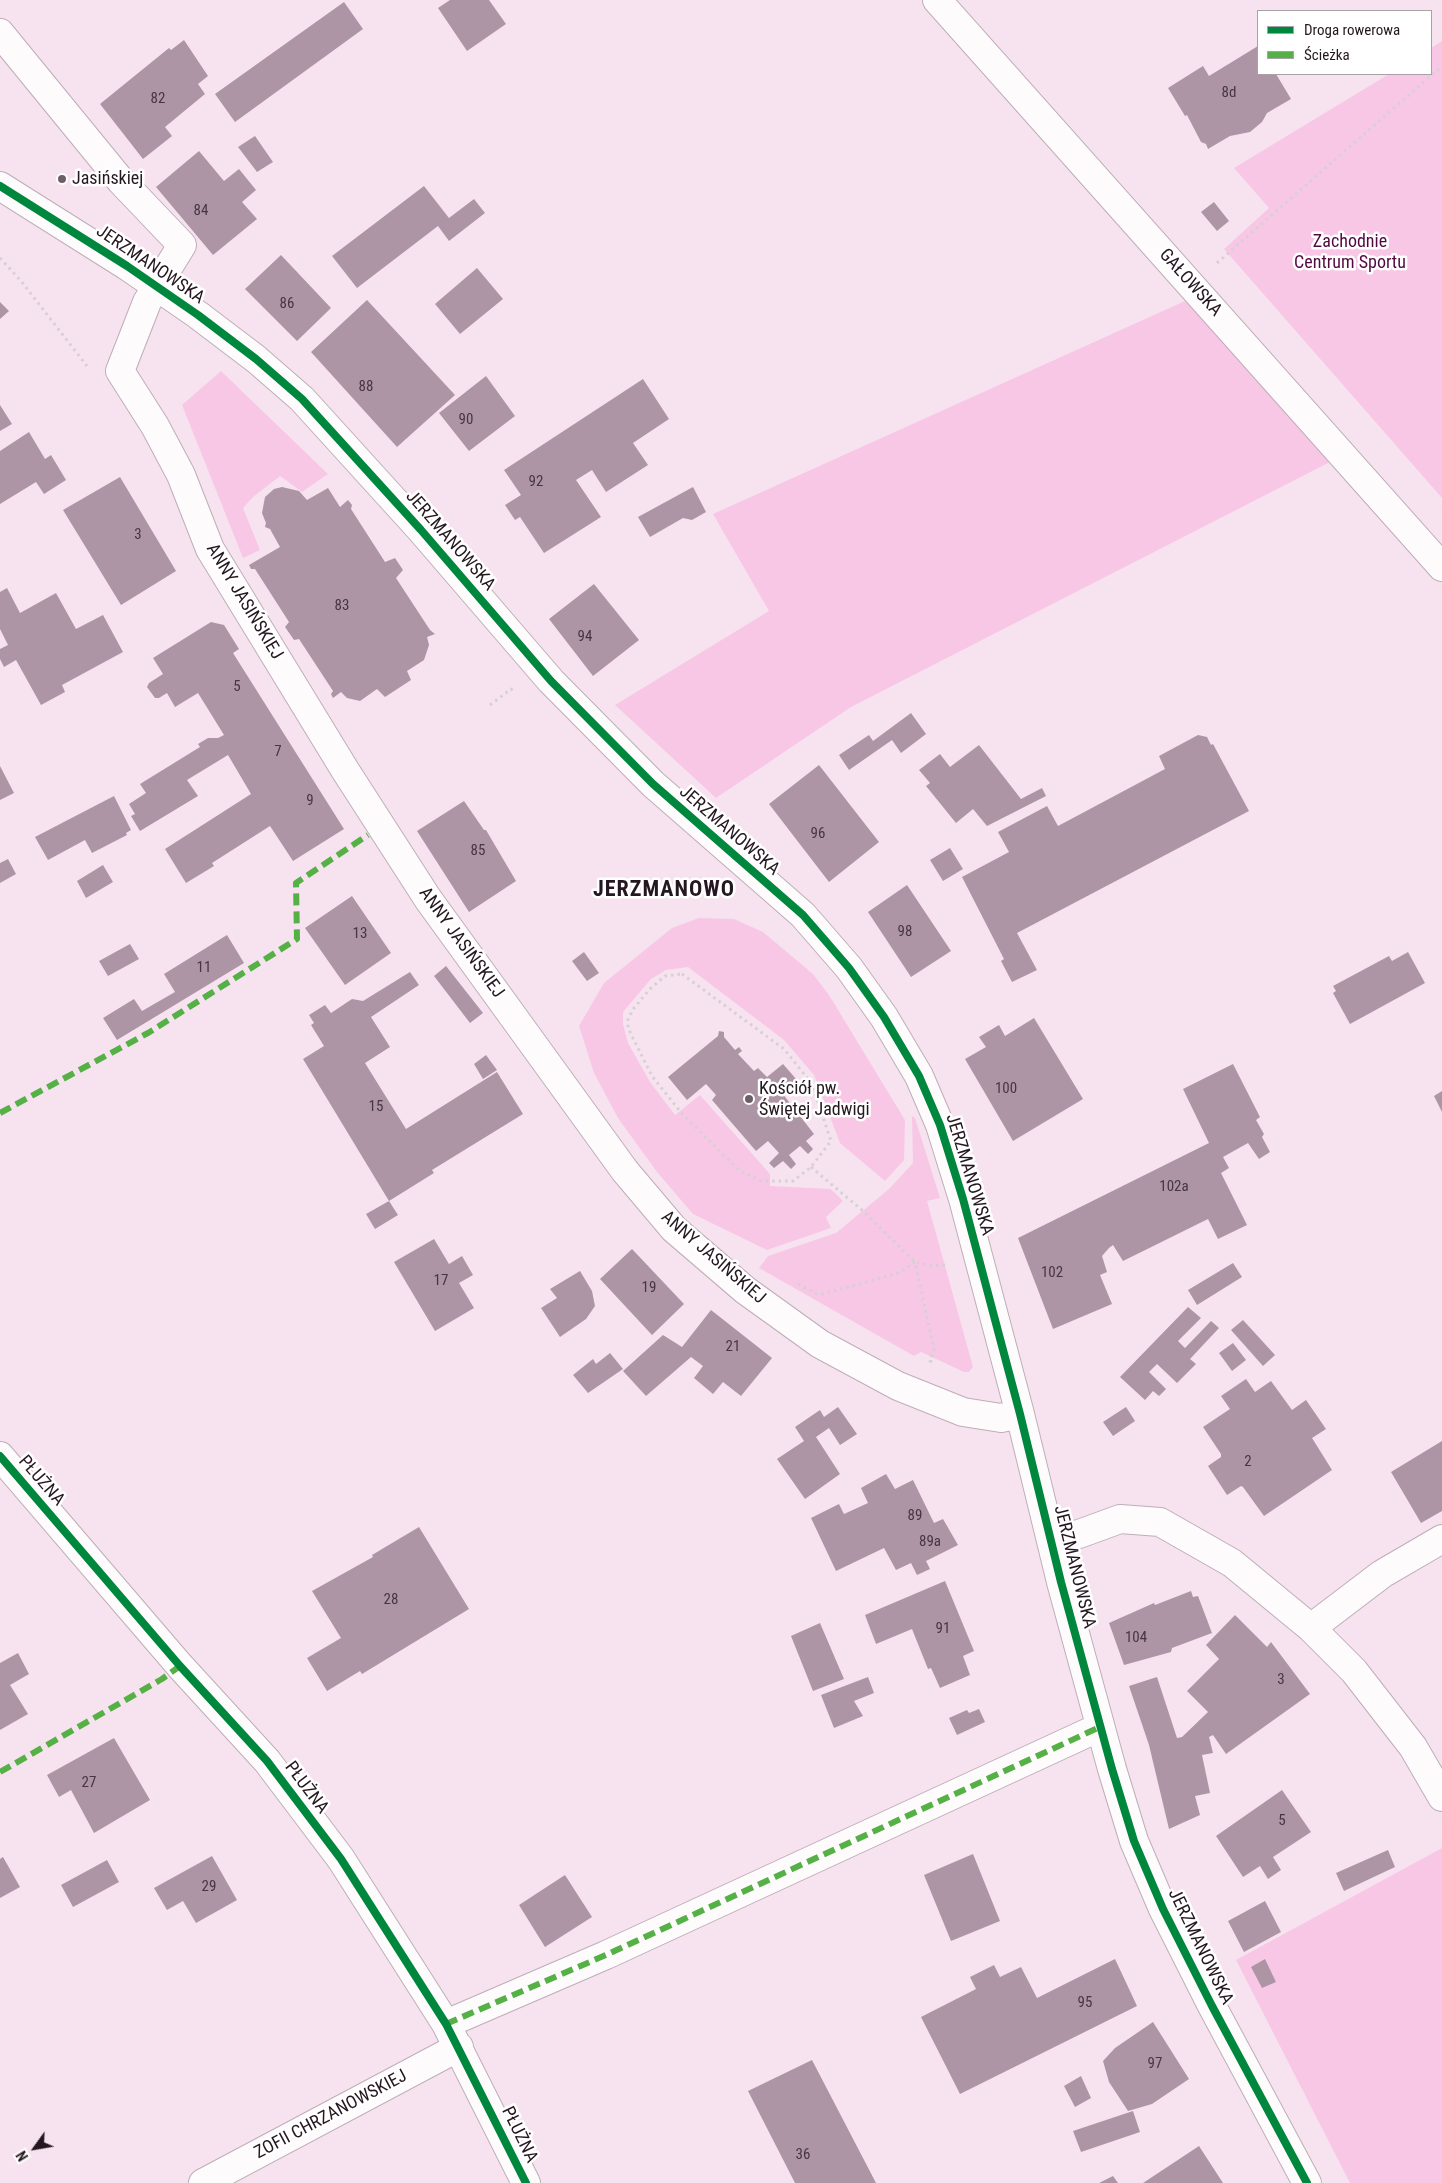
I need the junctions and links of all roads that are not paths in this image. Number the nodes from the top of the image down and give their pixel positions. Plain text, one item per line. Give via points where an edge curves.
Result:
1 (938, 0) edge
2 (0, 33) edge
3 (0, 186) edge
4 (156, 287) junction
5 (1442, 567) edge
6 (1020, 1414) junction
7 (0, 1456) edge
8 (1052, 1538) junction
9 (1442, 1539) edge
10 (1312, 1628) junction
11 (1100, 1727) junction
12 (1442, 1797) edge
13 (452, 2035) junction
14 (204, 2183) edge
15 (526, 2183) edge
16 (1307, 2183) edge

1 - 5 street, GAŁOWSKA
2 - 4 street via 121,181 182,245
3 - 4 street, JERZMANOWSKA
4 - 6 street, JERZMANOWSKA via 218,329 302,399 551,681 653,784 803,915 850,968 919,1076 940,1125
4 - 6 street, ANNY JASIŃSKIEJ via 120,372 182,475 210,549 428,899 625,1171 674,1229 745,1290 820,1344 898,1386 964,1412 993,1418
6 - 8 street, JERZMANOWSKA
7 - 13 street, PŁUŻNA via 180,1666 267,1761 341,1859
8 - 10 street via 1079,1534 1120,1519 1160,1522 1232,1563
8 - 11 street, JERZMANOWSKA
9 - 10 street via 1382,1574
10 - 12 street via 1354,1671 1412,1747
11 - 13 street, ZOFII CHRZANOWSKIEJ via 606,1955
11 - 16 street, JERZMANOWSKA via 1134,1841 1163,1909
13 - 14 street, ZOFII CHRZANOWSKIEJ
13 - 15 street, PŁUŻNA

